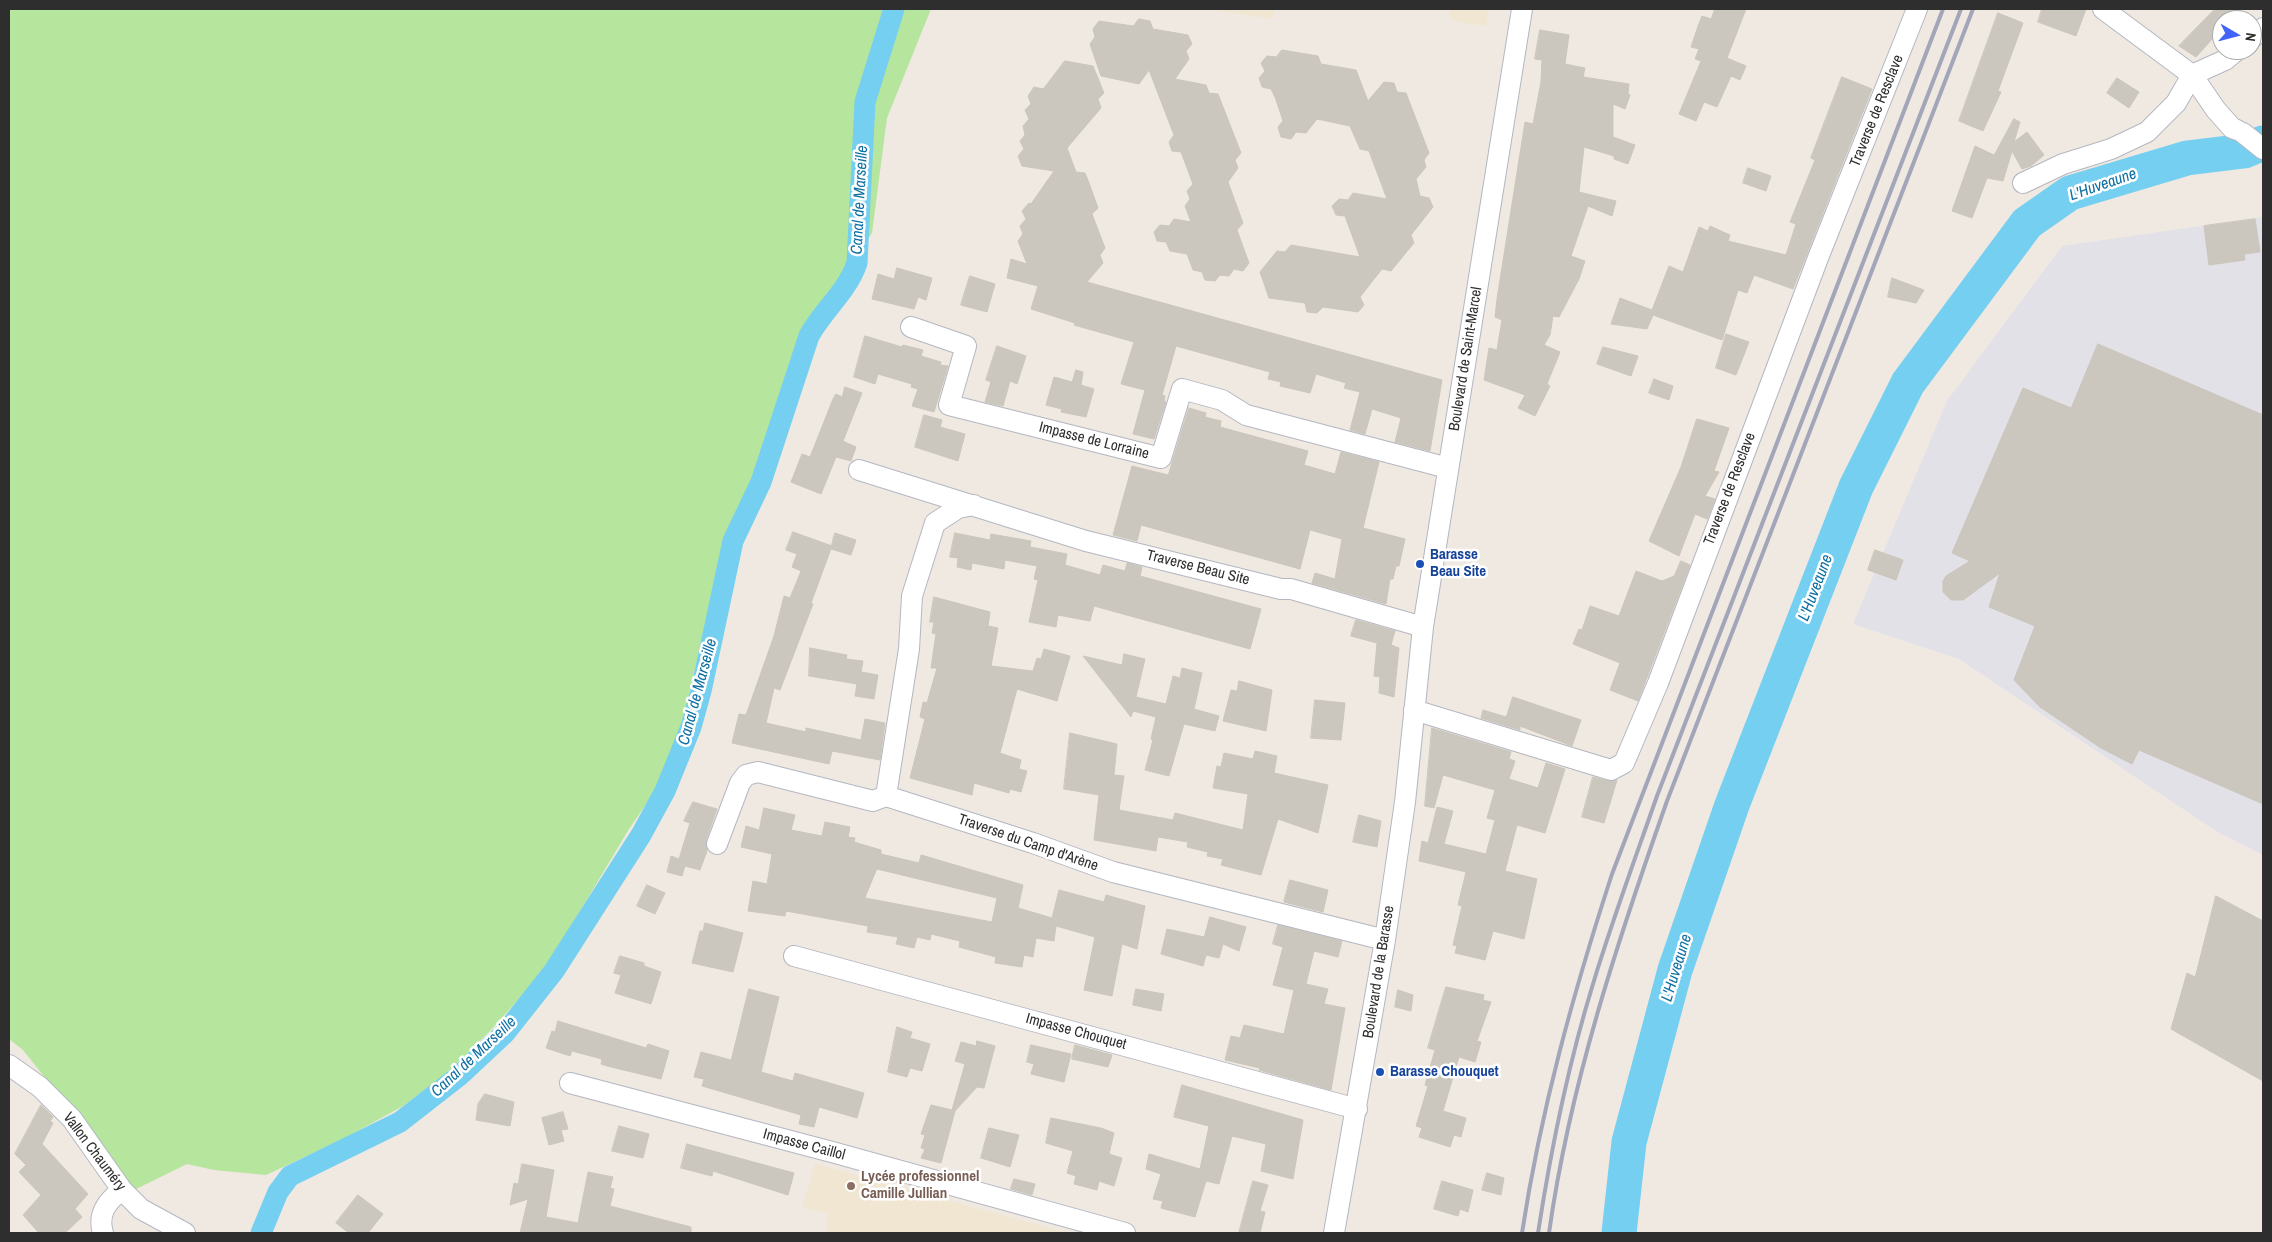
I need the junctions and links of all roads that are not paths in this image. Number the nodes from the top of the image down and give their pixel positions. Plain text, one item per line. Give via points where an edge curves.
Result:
1 (1522, 9) edge
2 (1917, 9) edge
3 (2103, 9) edge
4 (2224, 60) edge
5 (2192, 75) junction
6 (2263, 149) edge
7 (2023, 183) dead end
8 (910, 327) dead end
9 (1448, 468) junction
10 (859, 470) dead end
11 (974, 505) junction
12 (1422, 626) junction
13 (1414, 710) junction
14 (886, 796) junction
15 (716, 844) dead end
16 (1386, 940) junction
17 (794, 956) dead end
18 (9, 1065) edge
19 (570, 1083) dead end
20 (1357, 1109) junction
21 (122, 1190) junction
22 (103, 1233) edge
23 (185, 1233) edge
24 (1125, 1233) edge
25 (1334, 1233) edge

1 - 9 street, Boulevard de Saint-Marcel
2 - 13 street, Traverse de Resclave via 1624,763 1611,770
3 - 5 street
4 - 5 street
5 - 6 street via 2232,128
5 - 7 street via 2176,104 2147,132
8 - 9 street, Impasse de Lorraine via 966,346 949,405 1161,458 1182,389 1222,400 1246,415
9 - 12 street, Boulevard de Saint-Marcel
10 - 11 street, Traverse Beau Site
11 - 12 street, Traverse Beau Site via 1086,541 1291,590
11 - 14 street via 958,508 935,523 912,596 909,649
12 - 13 street, Boulevard de Saint-Marcel
13 - 16 street, Boulevard de la Barasse via 1406,802
14 - 15 street, Traverse du Camp d'Arène via 873,801 770,774 746,775
14 - 16 street, Traverse du Camp d'Arène via 1113,872
16 - 20 street, Boulevard de la Barasse
17 - 20 street, Impasse Chouquet
18 - 21 street, Vallon Chauméry via 40,1087 72,1119
19 - 24 street, Impasse Caillol
20 - 25 street, Boulevard de la Barasse
21 - 22 street via 108,1200 103,1210
21 - 23 street, Vallon Chauméry via 141,1209

